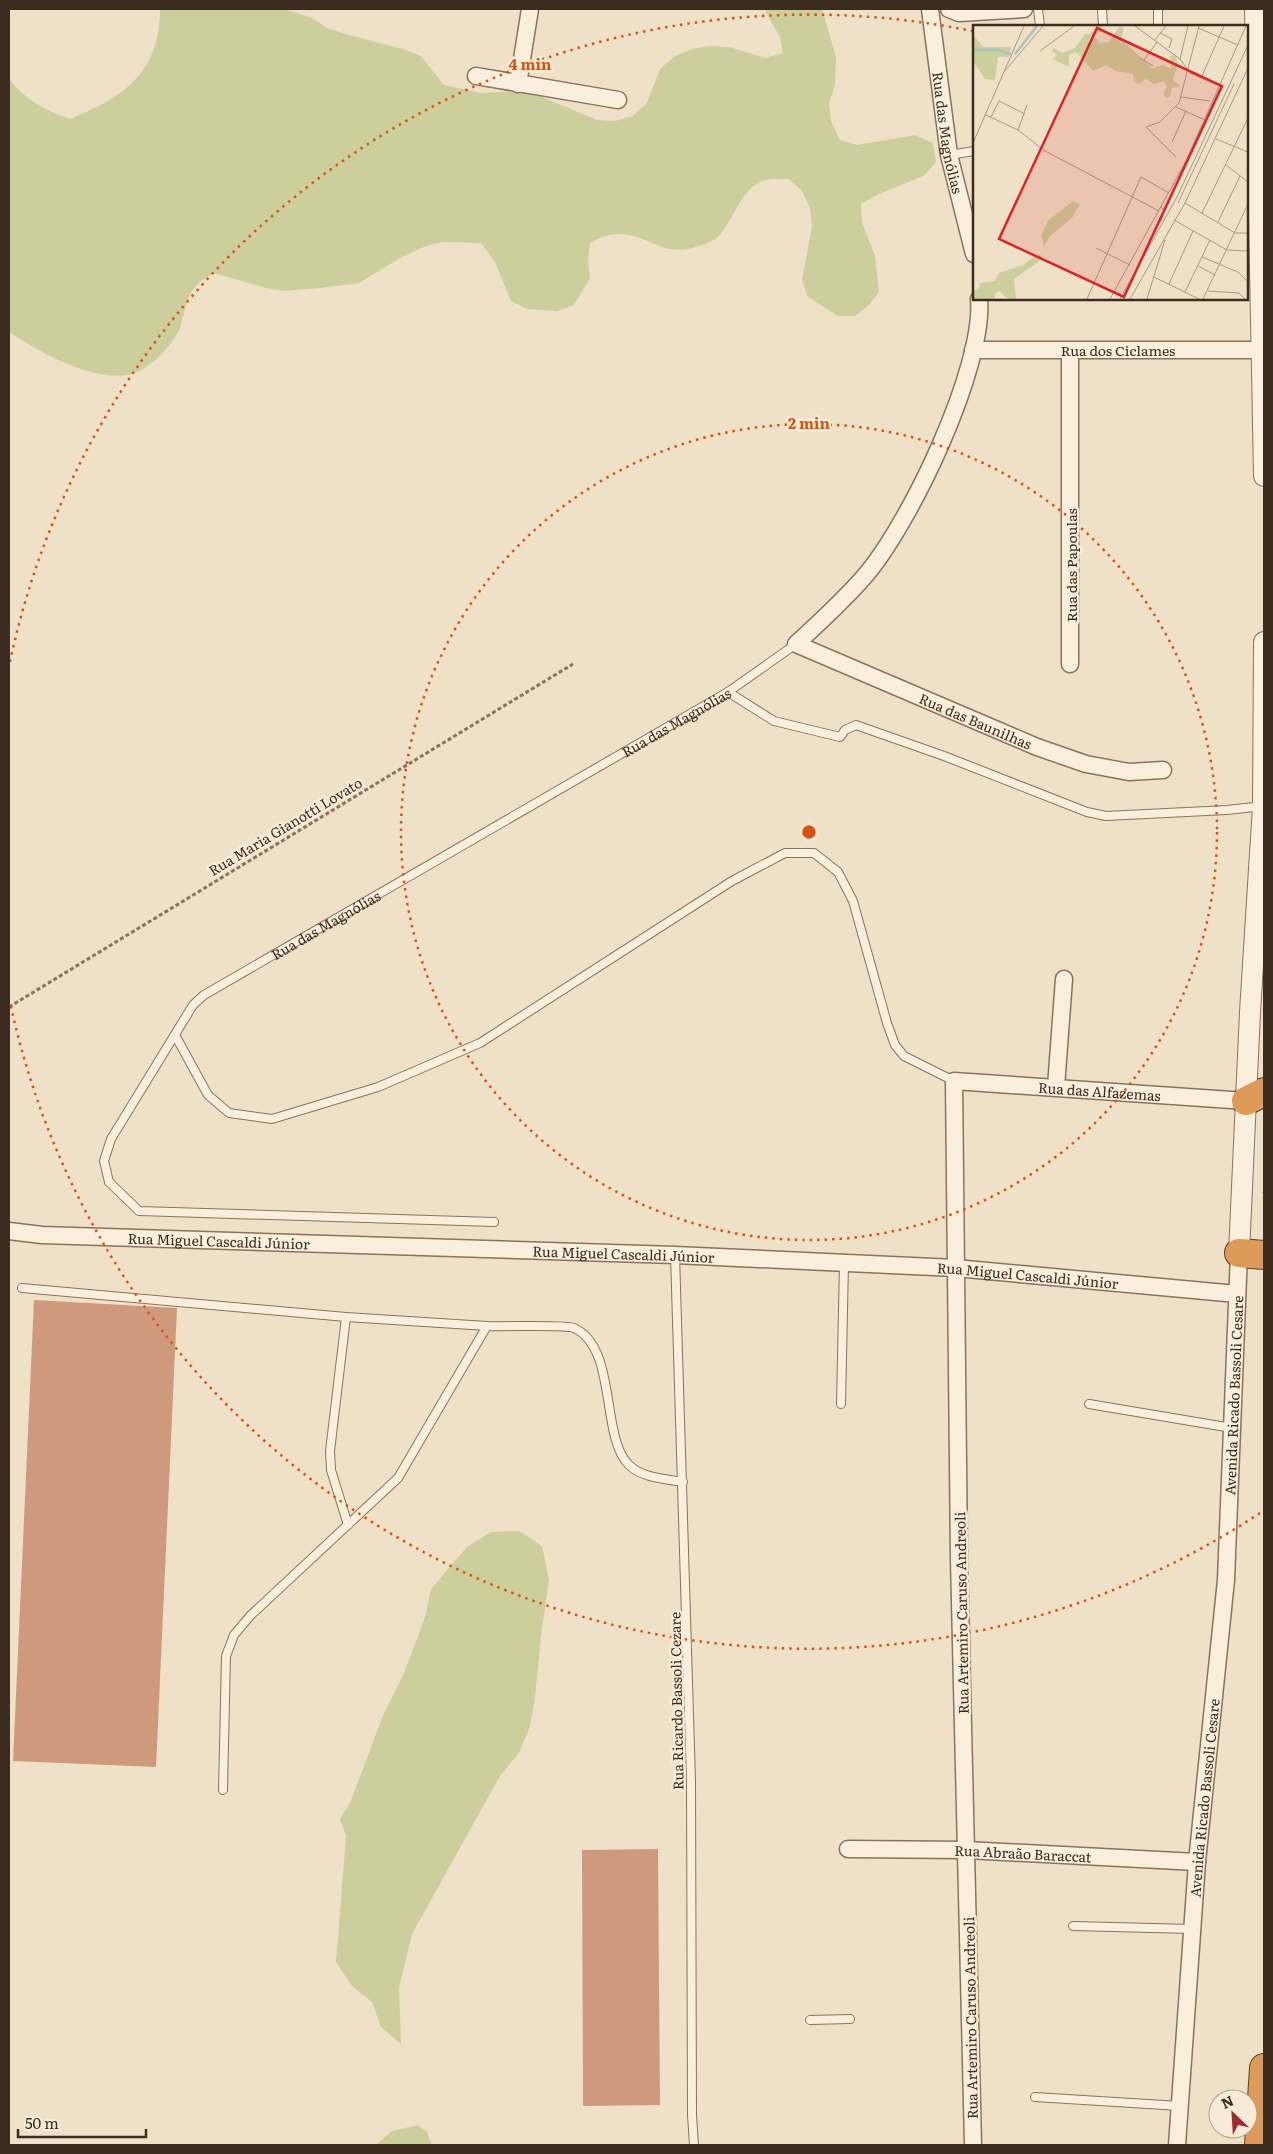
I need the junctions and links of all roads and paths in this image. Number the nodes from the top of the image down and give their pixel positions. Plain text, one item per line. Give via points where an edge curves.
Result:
1 (530, 9) edge
2 (930, 9) edge
3 (949, 9) edge
4 (1024, 9) edge
5 (1038, 9) edge
6 (1102, 9) edge
7 (1158, 9) edge
8 (1255, 9) edge
9 (1040, 25) edge
10 (1103, 25) edge
11 (1158, 25) edge
12 (476, 76) dead end
13 (518, 84) junction
14 (618, 100) dead end
15 (973, 151) edge
16 (949, 155) junction
17 (973, 244) edge
18 (979, 300) edge
19 (973, 350) junction
20 (1263, 350) edge
21 (1070, 351) junction
22 (1264, 476) edge
23 (1264, 642) edge
24 (796, 644) junction
25 (573, 664) dead end
26 (1070, 664) dead end
27 (728, 692) junction
28 (1163, 770) dead end
29 (1263, 806) junction
30 (1064, 979) dead end
31 (9, 1007) edge
32 (175, 1035) junction
33 (954, 1081) junction
34 (1056, 1087) junction
35 (1255, 1097) edge
36 (494, 1222) dead end
37 (9, 1231) edge
38 (1251, 1254) edge
39 (675, 1256) junction
40 (844, 1264) junction
41 (955, 1268) junction
42 (22, 1288) dead end
43 (1237, 1294) junction
44 (346, 1317) junction
45 (487, 1326) junction
46 (841, 1404) dead end
47 (1089, 1404) dead end
48 (1232, 1428) junction
49 (683, 1482) junction
50 (348, 1525) junction
51 (223, 1790) dead end
52 (848, 1850) dead end
53 (966, 1850) junction
54 (1197, 1862) junction
55 (1073, 1926) dead end
56 (1192, 1929) junction
57 (850, 2018) dead end
58 (810, 2020) dead end
59 (1264, 2068) edge
60 (1035, 2097) dead end
61 (1180, 2106) junction
62 (694, 2145) edge
63 (973, 2145) edge
64 (1177, 2145) edge
65 (1259, 2145) edge

1 - 13 street
2 - 16 street, Rua das Magnólias
3 - 4 street via 959,13
5 - 9 lane
6 - 10 lane
7 - 11 lane
8 - 20 street
12 - 13 street
13 - 14 street
15 - 16 lane
16 - 17 street, Rua das Magnólias
18 - 19 street, Rua das Magnólias
19 - 21 street, Rua dos Ciclames
19 - 24 street, Rua das Magnólias via 956,410 894,537 865,577
20 - 21 street, Rua dos Ciclames
20 - 22 street
21 - 26 street, Rua das Papoulas
23 - 29 street, Avenida Ricado Bassoli Cesare
24 - 27 lane, Rua das Magnólias
24 - 28 street, Rua das Baunilhas via 1037,747 1086,764 1129,772
25 - 31 path, Rua Maria Gianotti Lovato
27 - 29 lane via 774,721 840,737 845,730 856,725 1087,812 1106,816
27 - 32 lane, Rua das Magnólias via 225,980 193,1005
29 - 35 street, Avenida Ricado Bassoli Cesare
30 - 34 street
32 - 33 lane via 208,1095 229,1113 272,1119 378,1087 480,1043 732,881 785,853 814,853 838,872 853,901 887,1023 896,1044 904,1056
32 - 36 lane, Rua das Magnólias via 111,1140 104,1161 108,1182 138,1211
33 - 34 street, Rua das Alfazemas
33 - 41 street, Rua Artemiro Caruso Andreoli
34 - 35 street, Rua das Alfazemas
35 - 38 street, Avenida Ricado Bassoli Cesare
37 - 39 street, Rua Miguel Cascaldi Júnior via 61,1236
38 - 43 street, Avenida Ricado Bassoli Cesare
39 - 40 street, Rua Miguel Cascaldi Júnior
39 - 49 lane, Rua Ricardo Bassoli Cezare
40 - 41 street, Rua Miguel Cascaldi Júnior
40 - 46 lane
41 - 43 street, Rua Miguel Cascaldi Júnior
41 - 53 street, Rua Artemiro Caruso Andreoli
42 - 44 lane
43 - 48 street, Avenida Ricado Bassoli Cesare
44 - 45 lane
44 - 50 lane via 330,1451 332,1470
45 - 49 lane via 573,1328 587,1337 598,1355 619,1452 629,1466 647,1475
45 - 50 lane via 398,1478
47 - 48 lane
48 - 54 street, Avenida Ricado Bassoli Cesare via 1226,1580
49 - 62 lane, Rua Ricardo Bassoli Cezare via 691,1781
50 - 51 lane via 250,1616 234,1635 226,1656
52 - 53 street, Rua Abraão Baraccat
53 - 54 street, Rua Abraão Baraccat
53 - 63 street, Rua Artemiro Caruso Andreoli
54 - 56 street, Avenida Ricado Bassoli Cesare
55 - 56 lane
56 - 61 street, Avenida Ricado Bassoli Cesare
57 - 58 lane
59 - 65 highway
60 - 61 lane
61 - 64 street, Avenida Ricado Bassoli Cesare

